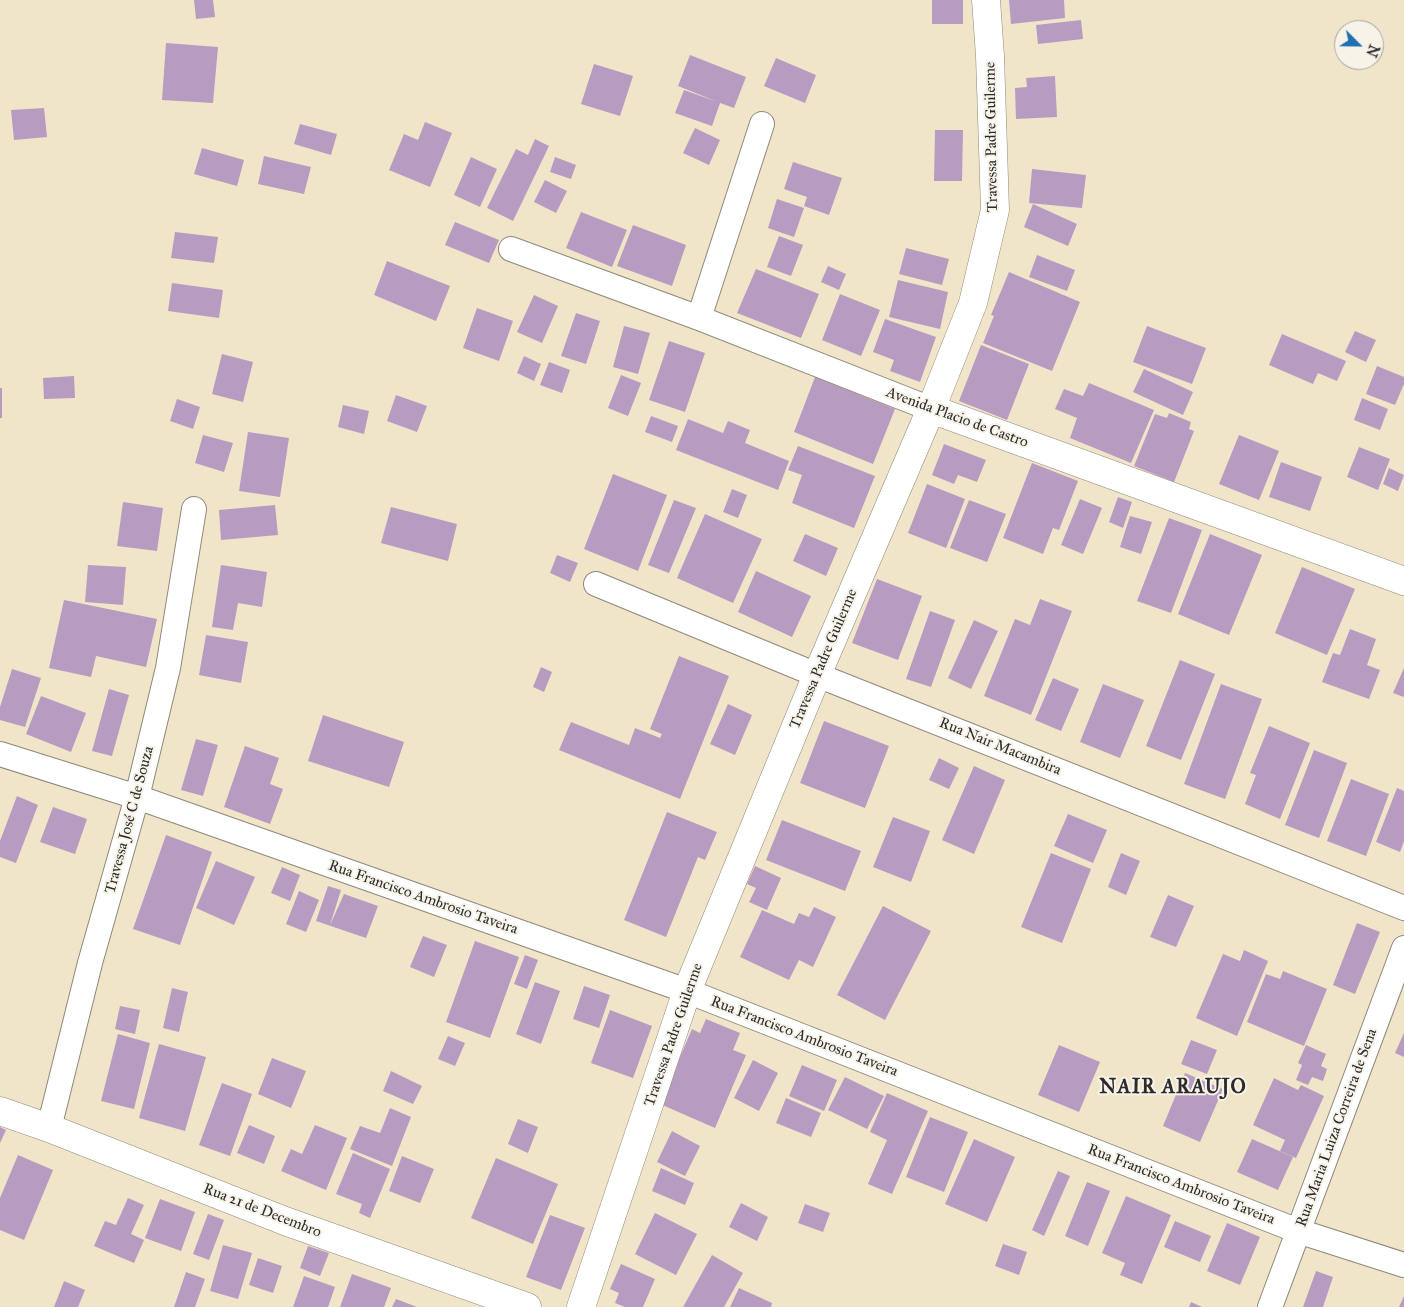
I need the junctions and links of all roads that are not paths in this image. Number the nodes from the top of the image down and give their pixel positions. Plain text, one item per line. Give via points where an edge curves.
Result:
1 (986, 0) edge
2 (762, 124) dead end
3 (511, 249) dead end
4 (698, 318) junction
5 (931, 409) junction
6 (194, 509) dead end
7 (1404, 581) edge
8 (596, 584) dead end
9 (817, 675) junction
10 (0, 754) edge
11 (137, 797) junction
12 (1404, 908) edge
13 (1404, 948) edge
14 (687, 991) junction
15 (0, 1111) edge
16 (49, 1128) junction
17 (1298, 1231) junction
18 (1404, 1265) edge
19 (527, 1307) edge
20 (581, 1307) edge
21 (1270, 1307) edge

1 - 5 street, Travessa Padre Guilerme via 995,210 973,303
2 - 4 street
3 - 4 street, Avenida Placio de Castro
4 - 5 street, Avenida Placio de Castro
5 - 7 street, Avenida Placio de Castro
5 - 9 street, Travessa Padre Guilerme
6 - 11 street, Travessa José C de Souza via 168,668
8 - 9 street, Rua Nair Macambira
9 - 12 street, Rua Nair Macambira
9 - 14 street, Travessa Padre Guilerme
10 - 11 street, Rua Francisco Ambrosio Taveira
11 - 14 street, Rua Francisco Ambrosio Taveira
11 - 16 street, Travessa José C de Souza via 90,963
13 - 17 street, Rua Maria Luiza Correira de Sena
14 - 17 street, Rua Francisco Ambrosio Taveira
14 - 20 street, Travessa Padre Guilerme
15 - 16 street, Rua 21 de Decembro
16 - 19 street, Rua 21 de Decembro via 285,1221
17 - 18 street, Rua Francisco Ambrosio Taveira
17 - 21 street, Rua Maria Luiza Correira de Sena

